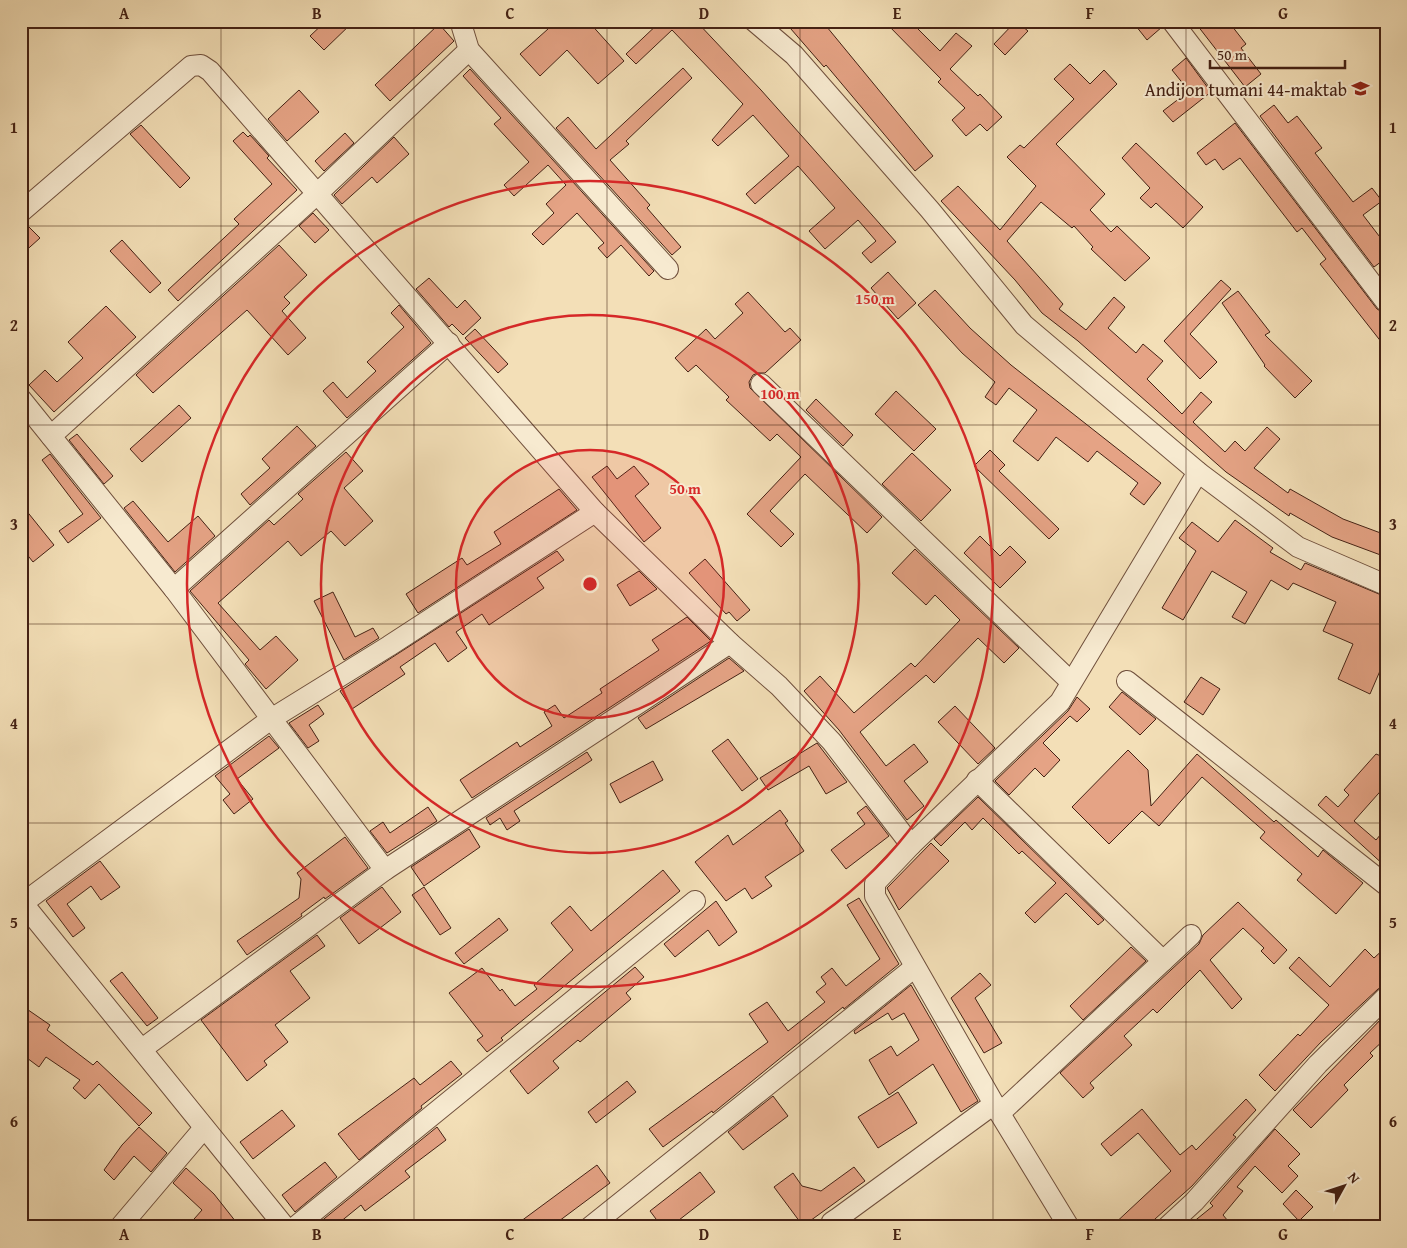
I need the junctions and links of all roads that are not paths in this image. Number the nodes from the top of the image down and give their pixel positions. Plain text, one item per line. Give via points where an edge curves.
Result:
1 (464, 21) edge
2 (754, 21) edge
3 (1172, 21) edge
4 (469, 50) junction
5 (318, 193) junction
6 (21, 212) edge
7 (668, 269) dead end
8 (1386, 302) edge
9 (449, 343) junction
10 (761, 384) dead end
11 (21, 399) edge
12 (51, 436) junction
13 (1198, 472) junction
14 (595, 512) junction
15 (1386, 585) edge
16 (174, 589) junction
17 (730, 643) junction
18 (1127, 681) dead end
19 (1071, 682) junction
20 (271, 719) junction
21 (977, 780) junction
22 (911, 845) junction
23 (385, 870) junction
24 (1386, 885) edge
25 (695, 901) dead end
26 (22, 902) edge
27 (1191, 935) dead end
28 (1163, 961) junction
29 (915, 967) junction
30 (1386, 997) edge
31 (142, 1049) junction
32 (997, 1108) junction
33 (204, 1128) junction
34 (120, 1227) edge
35 (285, 1227) edge
36 (295, 1227) edge
37 (590, 1227) edge
38 (833, 1227) edge
39 (1069, 1227) edge
40 (1167, 1227) edge

1 - 4 street via 462,27
2 - 13 street via 794,55 930,210 1024,325
3 - 8 street
4 - 5 street
4 - 7 street
5 - 6 street via 210,71 200,65 191,66
5 - 9 street
5 - 12 street
9 - 14 street
9 - 16 street
10 - 19 street
11 - 12 street
12 - 16 street
13 - 15 street via 1298,547
13 - 19 street
14 - 17 street
14 - 20 street via 398,641
16 - 20 street
17 - 22 street via 779,686 832,742
17 - 23 street
18 - 24 street
19 - 21 street via 1060,702
20 - 23 street
20 - 26 street
21 - 22 street
21 - 28 street
22 - 29 street via 875,882 875,896
23 - 31 street
25 - 36 street
26 - 31 street
27 - 28 street
28 - 32 street
29 - 32 street
29 - 37 street
30 - 40 street via 1318,1064 1194,1202
31 - 33 street
32 - 38 street via 832,1222
32 - 39 street
33 - 34 street
33 - 35 street

